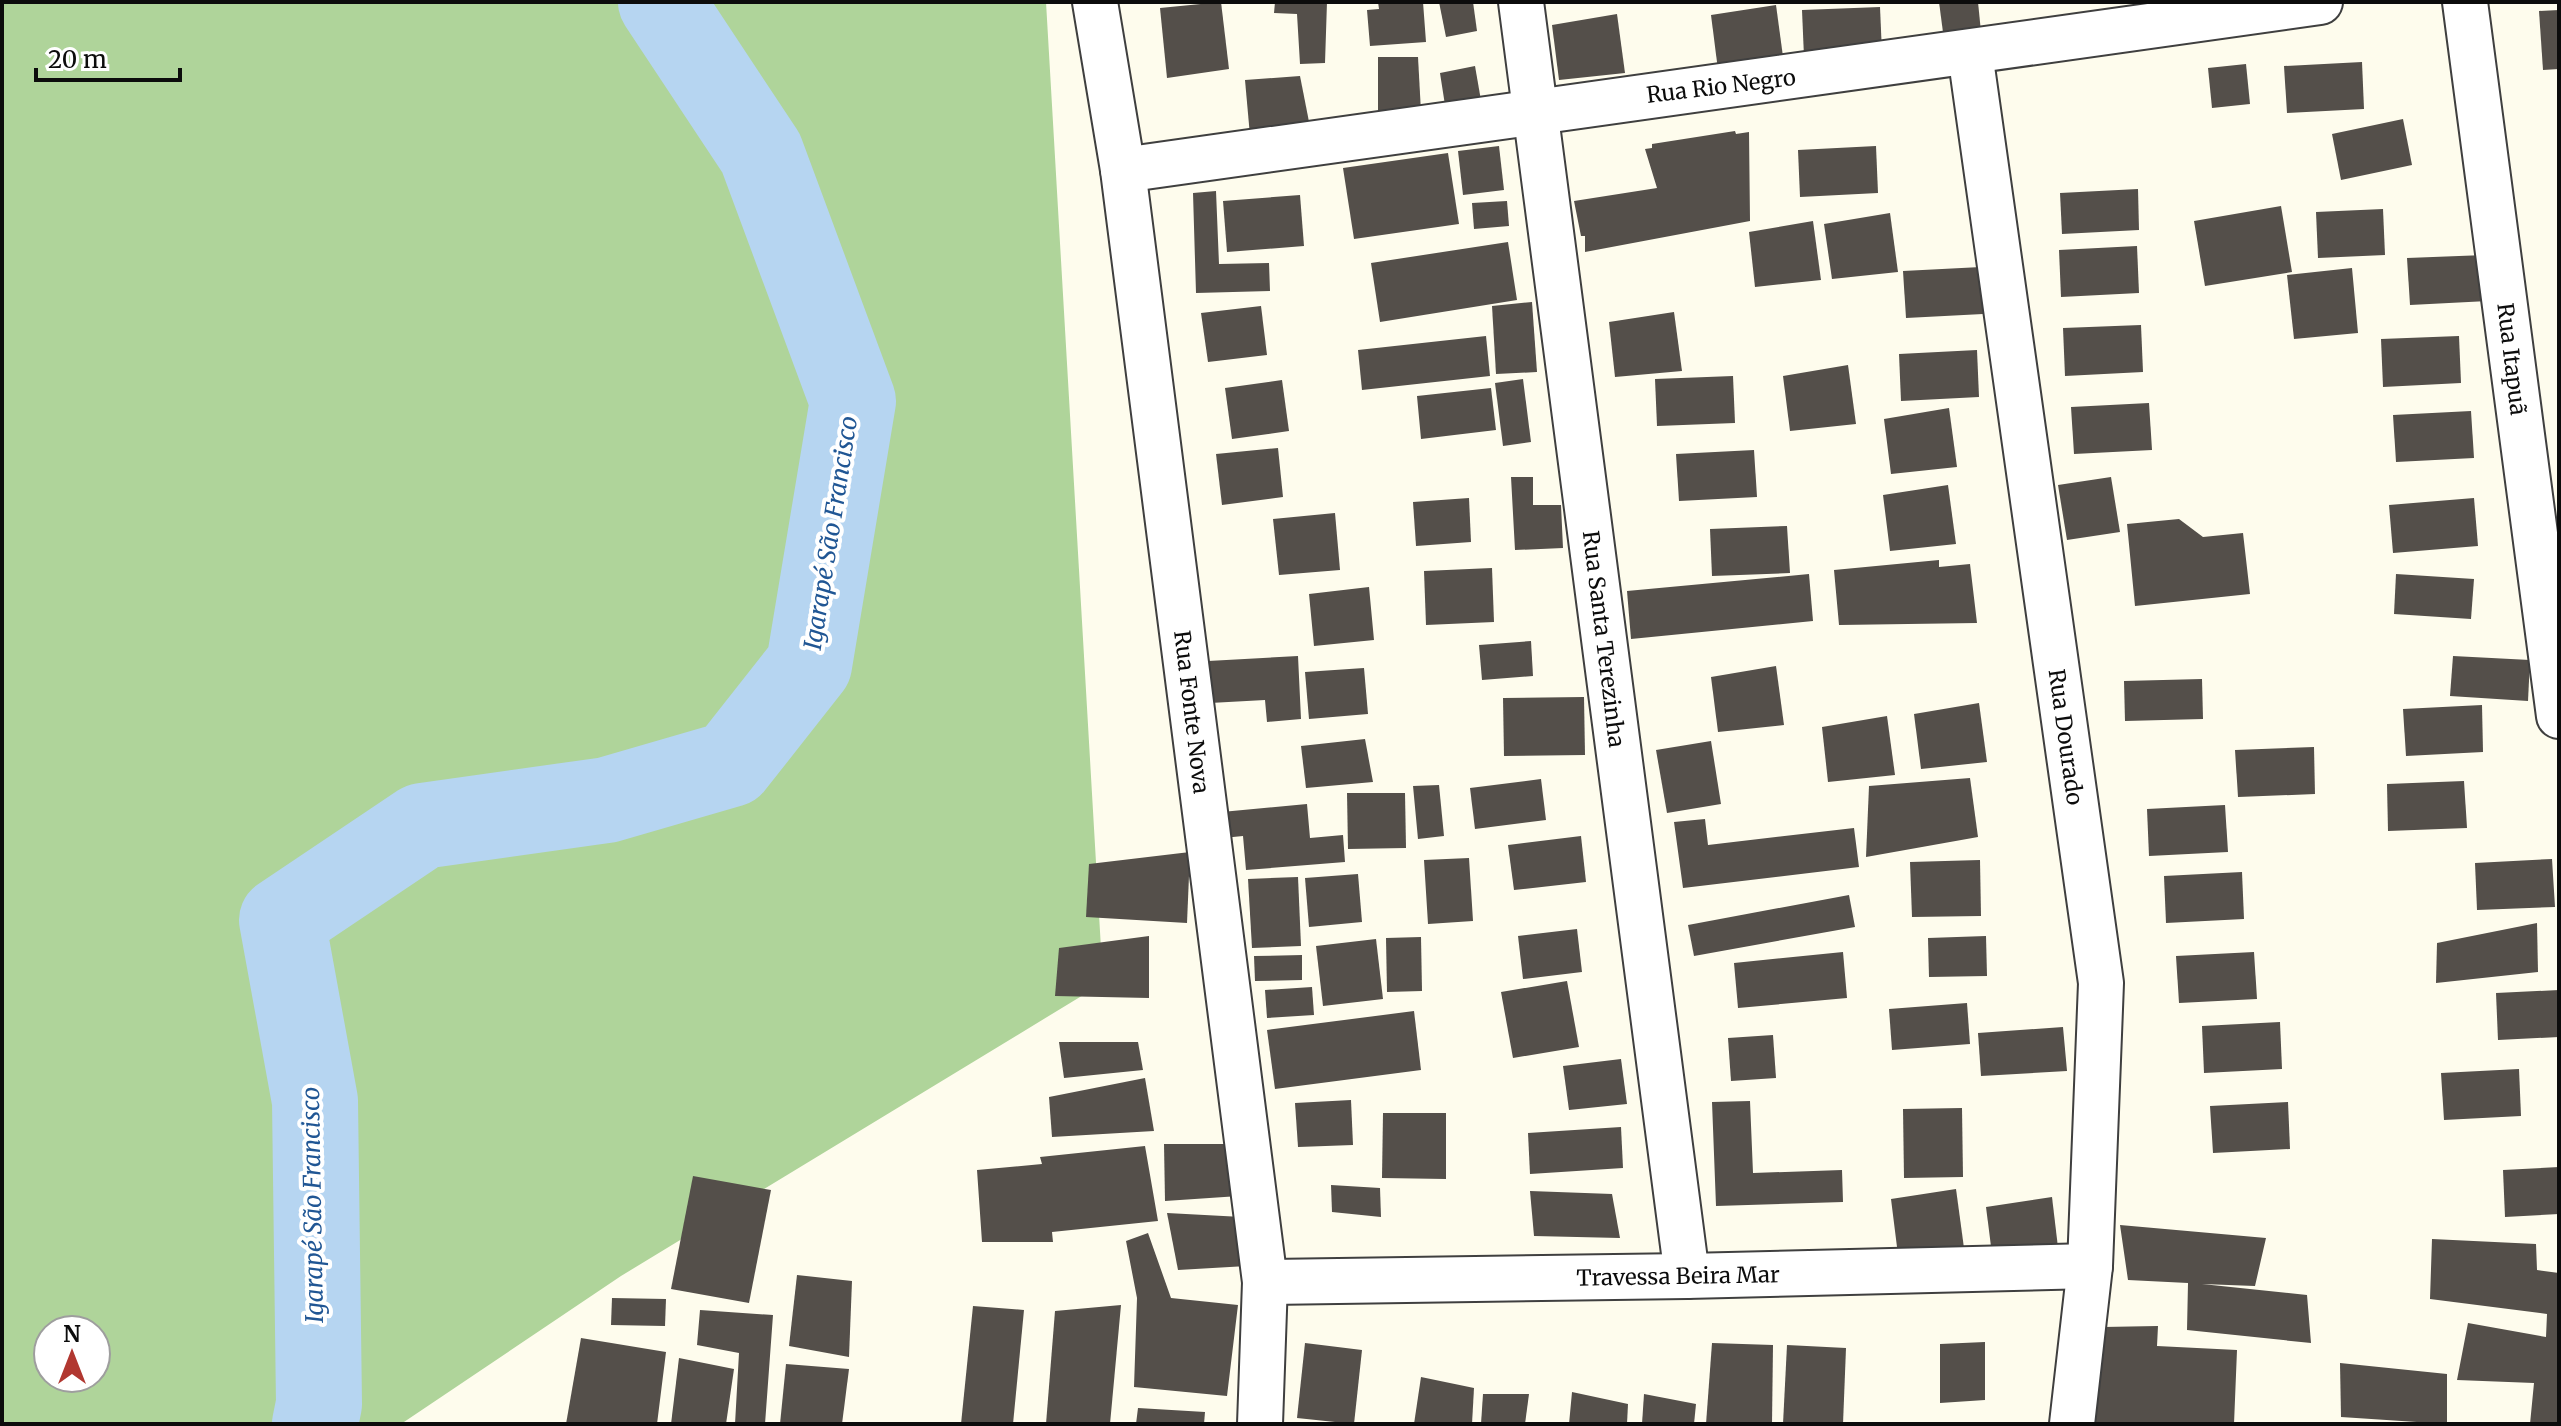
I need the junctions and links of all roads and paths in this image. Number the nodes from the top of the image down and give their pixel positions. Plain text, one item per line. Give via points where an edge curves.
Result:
1 (1095, 2) edge
2 (1521, 2) edge
3 (2320, 2) edge
4 (2465, 2) edge
5 (1970, 53) junction
6 (1535, 110) junction
7 (1123, 170) junction
8 (2559, 716) edge
9 (2090, 1266) junction
10 (1687, 1276) junction
11 (1265, 1282) junction
12 (1260, 1424) edge
13 (2072, 1424) edge

1 - 7 street, Rua Fonte Nova
2 - 6 street, Rua Santa Terezinha
3 - 5 street, Rua Rio Negro
4 - 8 street, Rua Itapuã
5 - 6 street, Rua Rio Negro
5 - 9 street, Rua Dourado via 2101,983
6 - 7 street, Rua Rio Negro
6 - 10 street, Rua Santa Terezinha
7 - 11 street, Rua Fonte Nova
9 - 10 street, Travessa Beira Mar
9 - 13 street, Rua Dourado
10 - 11 street, Travessa Beira Mar
11 - 12 street, Rua Fonte Nova

